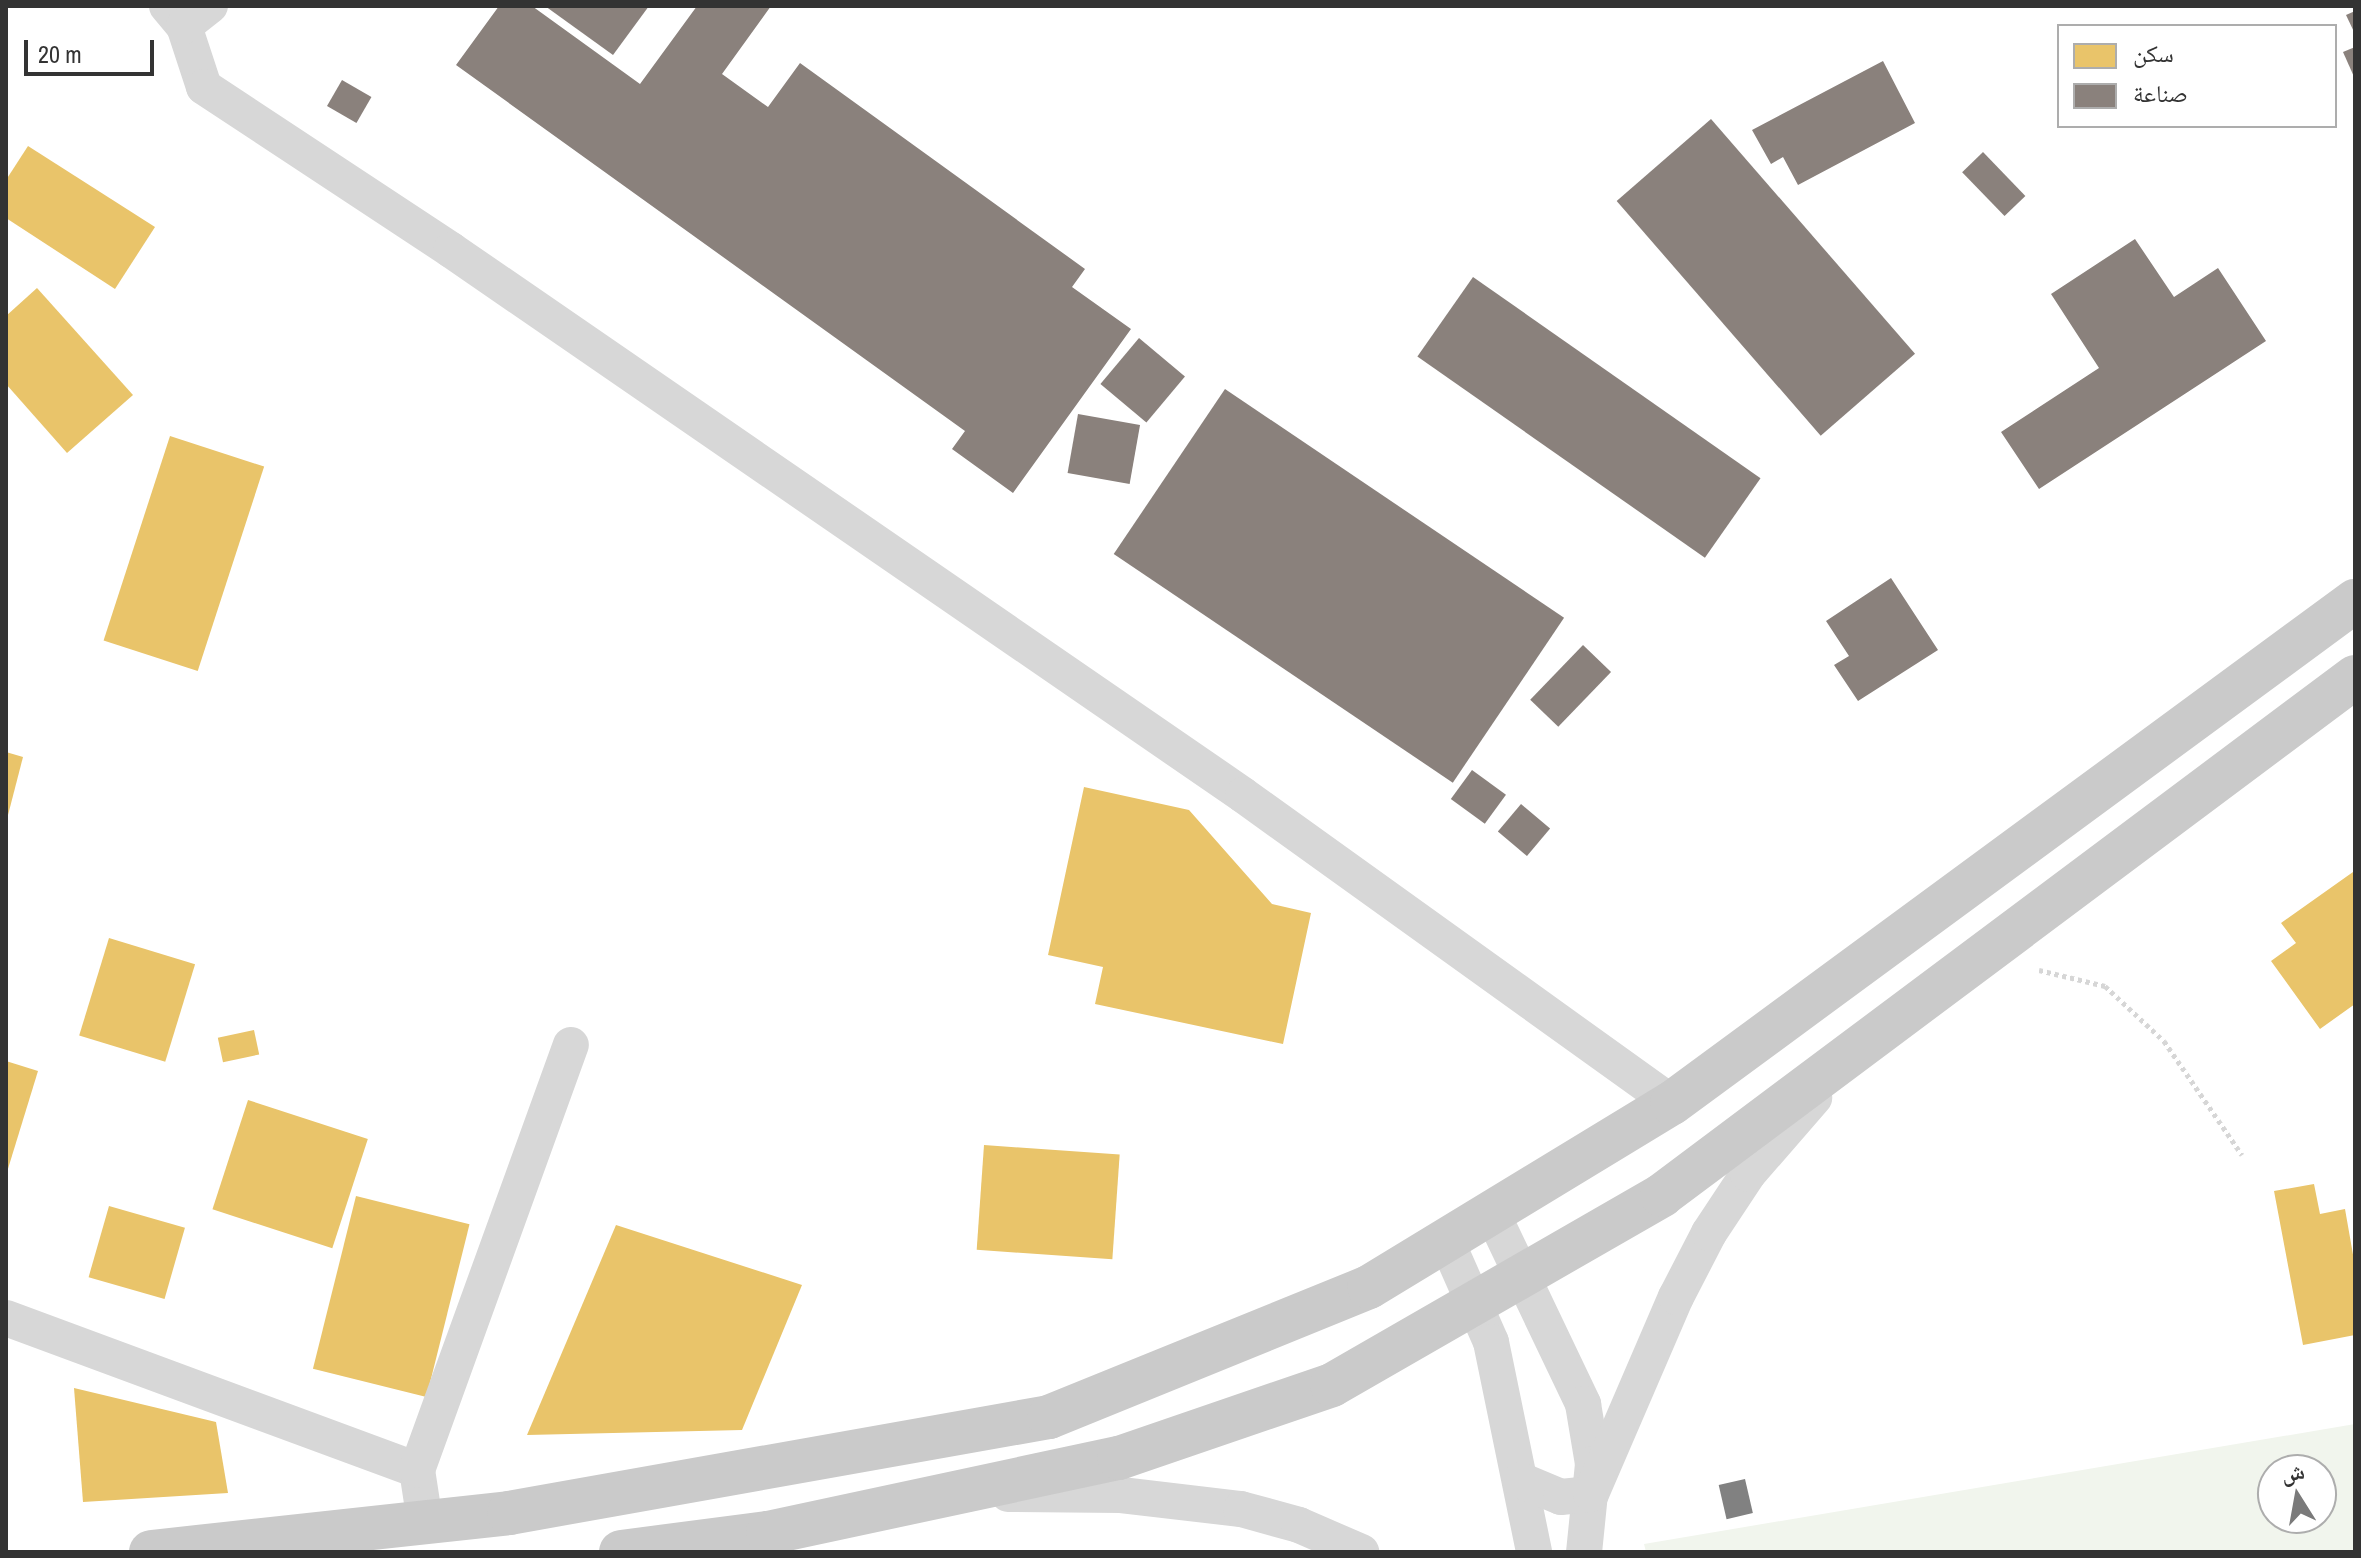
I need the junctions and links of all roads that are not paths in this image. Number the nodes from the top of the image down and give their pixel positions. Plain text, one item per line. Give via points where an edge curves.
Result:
1 (187, 13) edge
2 (2355, 601) edge
3 (2355, 677) edge
4 (1883, 1034) junction
5 (571, 1045) dead end
6 (1672, 1103) junction
7 (1492, 1213) junction
8 (1446, 1240) junction
9 (1522, 1274) junction
10 (1476, 1300) junction
11 (6, 1318) edge
12 (417, 1470) junction
13 (1520, 1480) junction
14 (954, 1493) junction
15 (1591, 1494) junction
16 (425, 1522) junction
17 (151, 1552) edge
18 (621, 1552) edge
19 (1361, 1552) edge
20 (1534, 1552) edge
21 (1584, 1552) edge

1 - 6 street via 204,87 451,250 1243,795
2 - 6 main road
3 - 4 main road
4 - 9 main road via 1662,1195
4 - 15 street via 1789,1124 1709,1233
5 - 12 street
6 - 7 main road
7 - 8 main road
7 - 9 street
8 - 10 street
8 - 16 main road via 1369,1287 1049,1417 509,1513
9 - 10 main road
9 - 15 street via 1583,1404 1593,1464
10 - 13 street via 1497,1364
10 - 14 main road via 1332,1385 1119,1458
11 - 12 street
12 - 16 street
13 - 15 street via 1561,1497
13 - 20 street
14 - 18 main road via 768,1533
14 - 19 street via 1181,1500 1299,1525
15 - 21 street
16 - 17 main road

